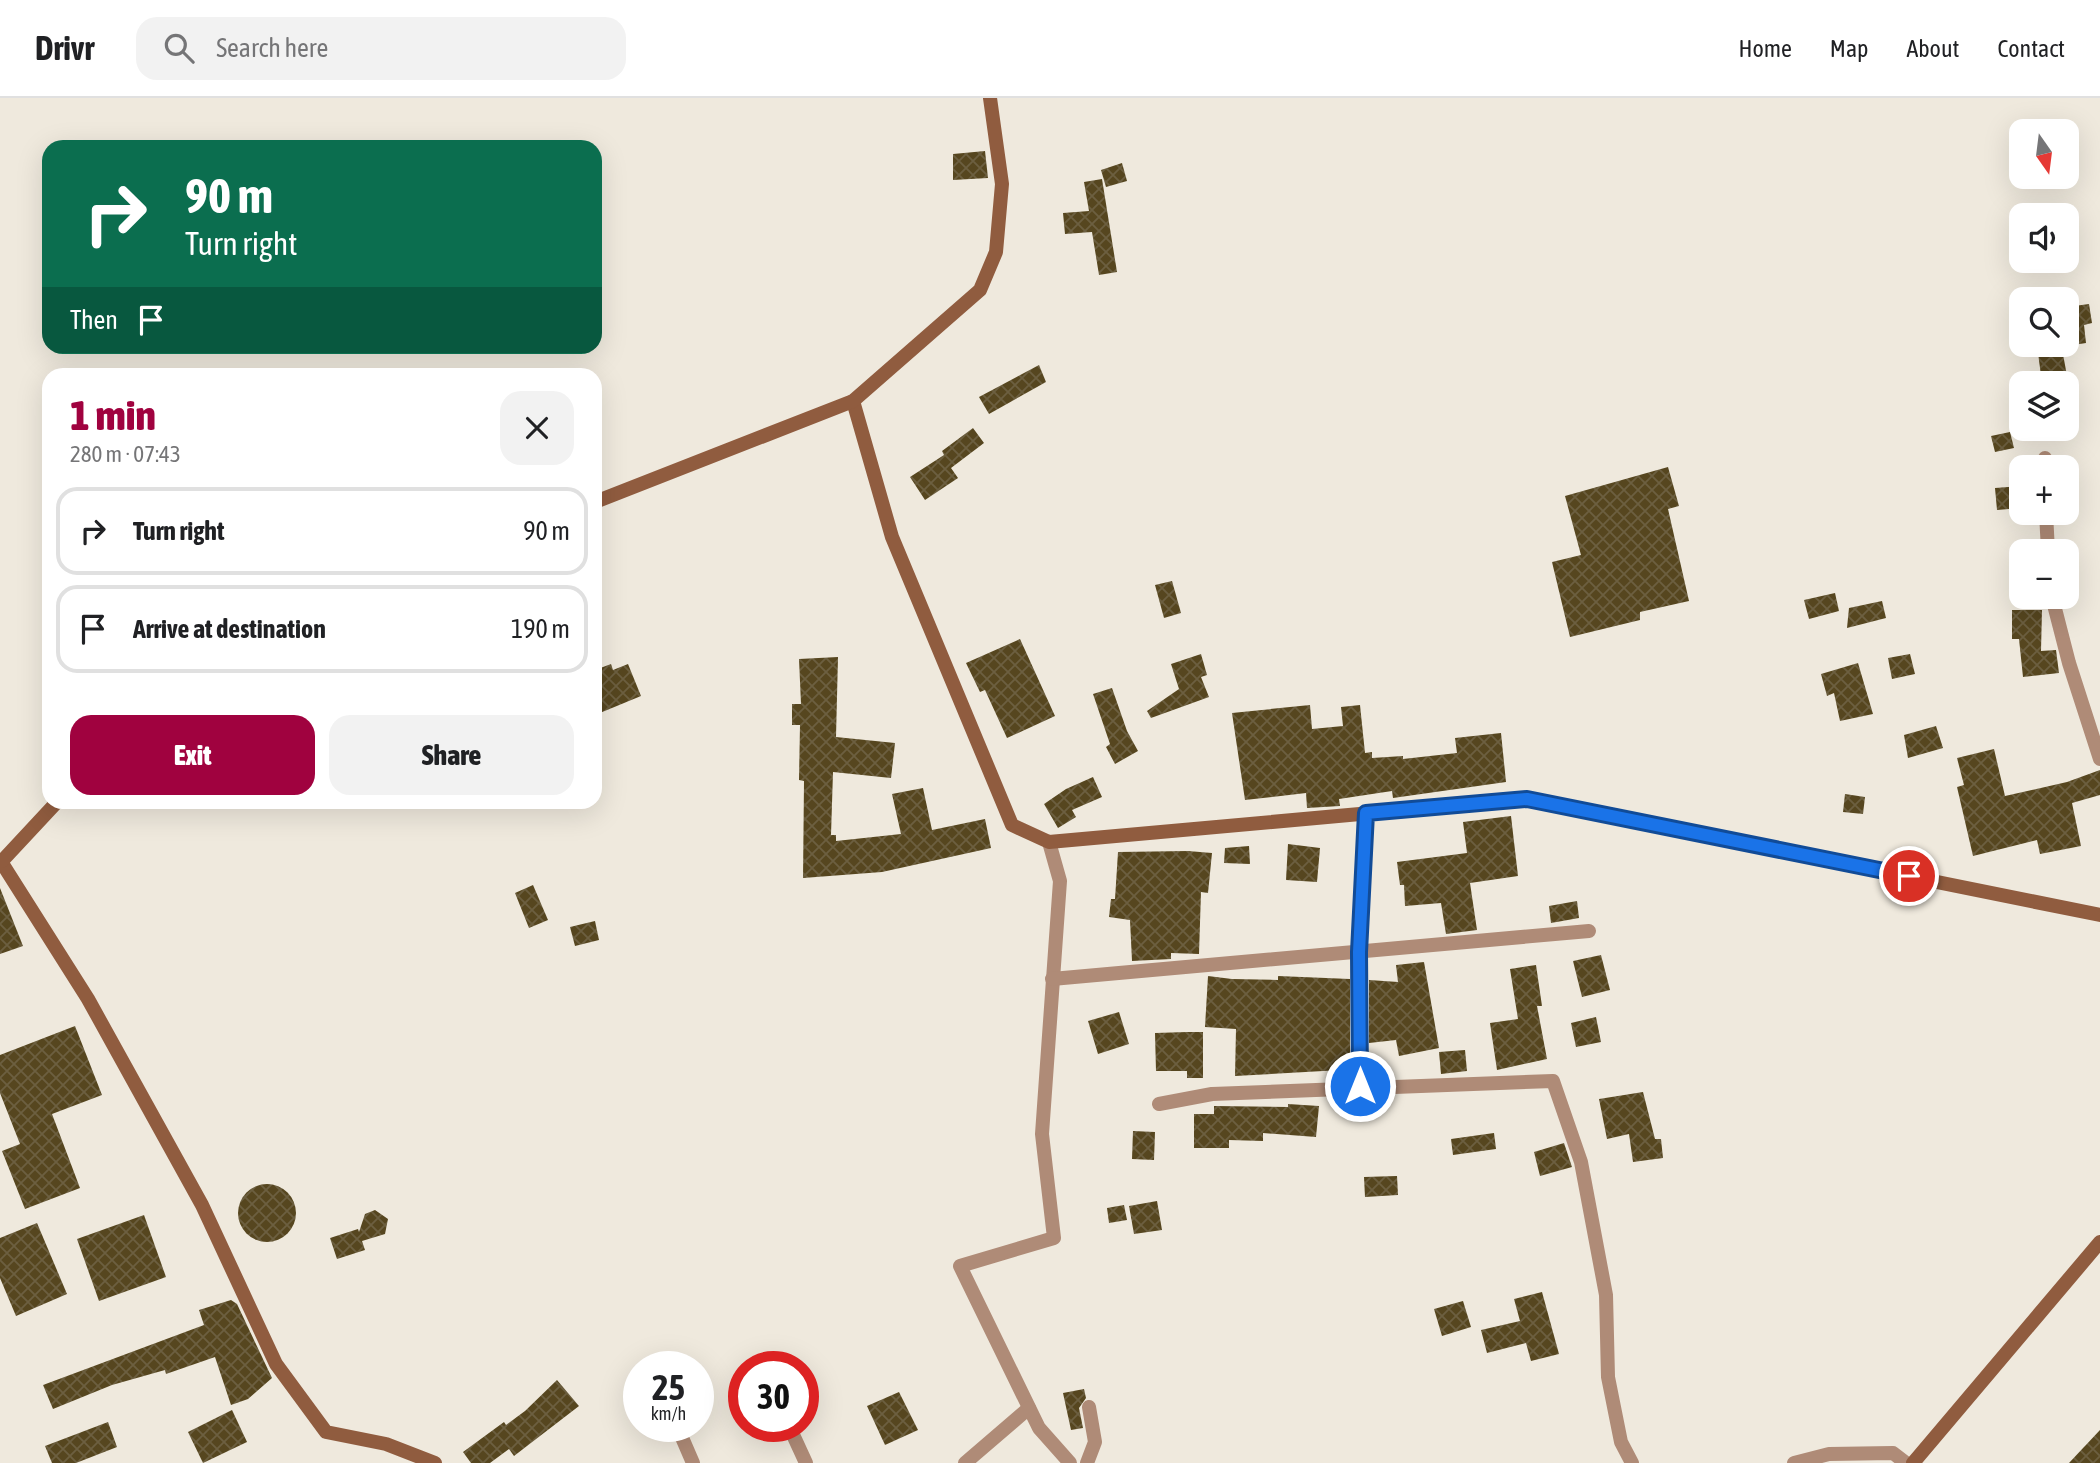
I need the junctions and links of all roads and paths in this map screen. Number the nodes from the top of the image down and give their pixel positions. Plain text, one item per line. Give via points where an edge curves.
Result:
1 (990, 98) edge
2 (853, 401) junction
3 (602, 499) edge
4 (2055, 609) edge
5 (2100, 759) edge
6 (50, 809) edge
7 (1366, 813) junction
8 (1049, 842) junction
9 (1, 861) edge
10 (2100, 915) edge
11 (1589, 931) dead end
12 (1359, 952) junction
13 (1052, 979) junction
14 (1360, 1086) junction
15 (1159, 1104) dead end
16 (2100, 1242) edge
17 (1089, 1407) dead end
18 (1029, 1408) junction
19 (684, 1442) edge
20 (796, 1442) edge
21 (435, 1463) edge
22 (693, 1463) edge
23 (806, 1463) edge
24 (965, 1463) edge
25 (1070, 1463) edge
26 (1087, 1463) edge
27 (1632, 1463) edge
28 (1794, 1463) edge
29 (1906, 1463) edge
30 (1913, 1463) edge

1 - 2 street via 1002,184 996,252 980,290
2 - 3 street
2 - 8 street via 892,537 1012,825
4 - 5 street
6 - 9 street
7 - 8 street
7 - 10 street via 1527,799
7 - 12 street
8 - 13 street via 1060,881
9 - 21 street via 88,999 202,1205 276,1364 326,1432 386,1444
11 - 12 street
12 - 13 street
12 - 14 street
13 - 18 street via 1042,1134 1054,1238 960,1266
14 - 15 street via 1212,1094
14 - 27 street via 1553,1081 1581,1162 1606,1295 1608,1377 1620,1442
16 - 30 street
17 - 26 street via 1095,1442
18 - 24 street
18 - 25 street via 1038,1428
19 - 22 street
20 - 23 street
28 - 29 street via 1829,1454 1893,1453

